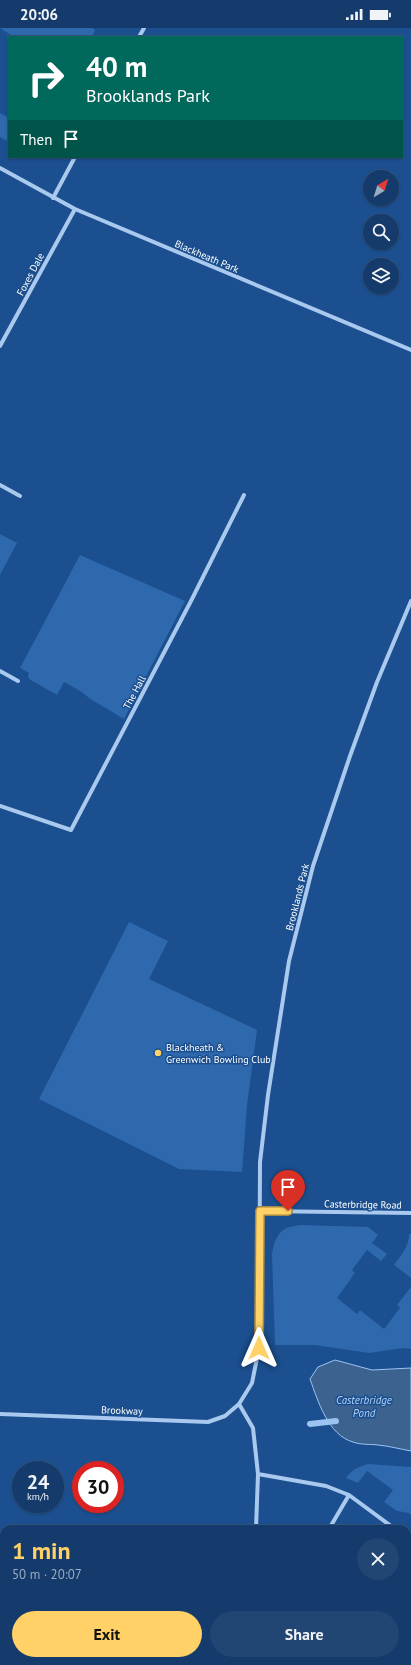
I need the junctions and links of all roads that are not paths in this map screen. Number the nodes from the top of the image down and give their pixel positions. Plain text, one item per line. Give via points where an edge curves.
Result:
1 (74, 158) edge
2 (0, 168) edge
3 (53, 198) junction
4 (75, 209) junction
5 (0, 346) edge
6 (411, 350) edge
7 (0, 485) edge
8 (244, 495) dead end
9 (20, 496) dead end
10 (411, 601) edge
11 (0, 671) edge
12 (18, 681) dead end
13 (0, 806) edge
14 (260, 1211) junction
15 (411, 1213) edge
16 (239, 1404) junction
17 (0, 1414) edge
18 (258, 1474) junction
19 (349, 1496) junction
20 (256, 1525) edge
21 (331, 1525) edge
22 (389, 1525) edge

1 - 3 street
2 - 3 street, Blackheath Park
3 - 4 street, Blackheath Park
4 - 5 street, Foxes Dale
4 - 6 street, Blackheath Park
7 - 9 street
8 - 13 street, The Hall via 188,608 71,830
10 - 14 street, Brooklands Park via 350,756 313,866 291,954 268,1095 260,1162
11 - 12 street
14 - 15 street, Casterbridge Road
14 - 16 street, Brooklands Park via 259,1348 252,1383
16 - 17 street, Brookway via 225,1416 208,1422
16 - 18 street via 253,1428
18 - 19 street via 326,1486
18 - 20 street
19 - 21 street
19 - 22 street

